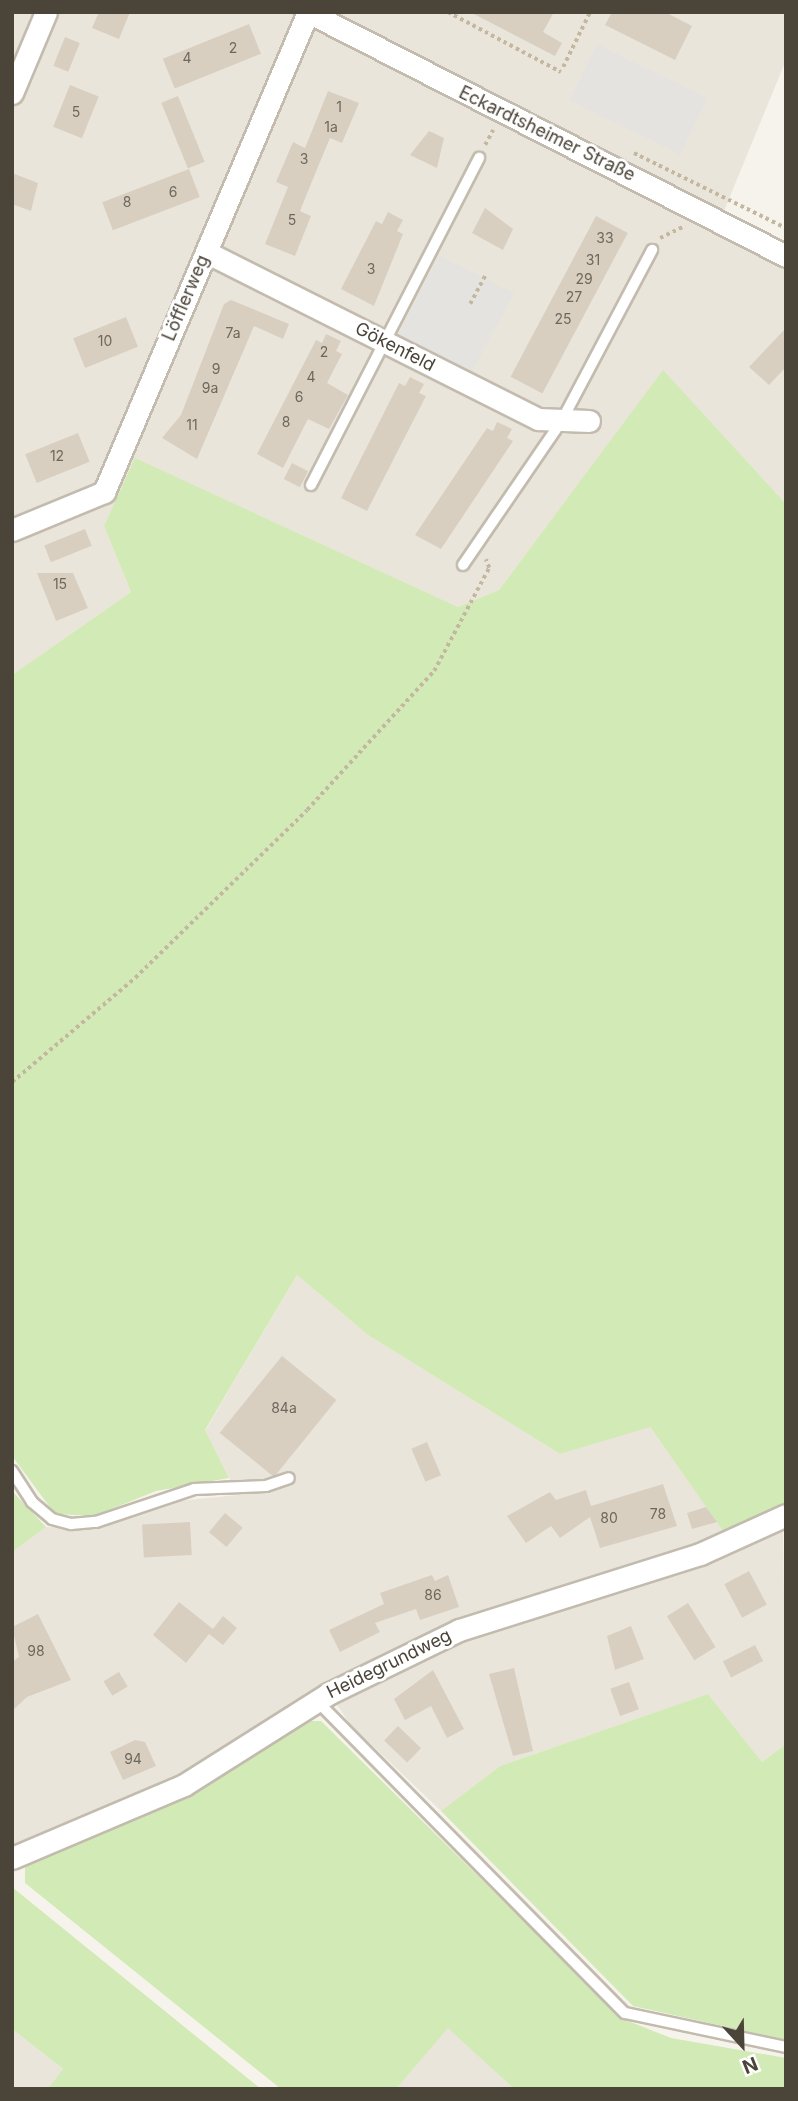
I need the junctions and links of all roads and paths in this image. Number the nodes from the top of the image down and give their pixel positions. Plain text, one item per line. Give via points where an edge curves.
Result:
1 (46, 12) edge
2 (308, 12) edge
3 (448, 12) edge
4 (590, 12) edge
5 (12, 93) edge
6 (501, 113) junction
7 (479, 158) joint
8 (652, 250) dead end
9 (206, 252) junction
10 (786, 256) edge
11 (486, 274) dead end
12 (470, 304) dead end
13 (385, 342) junction
14 (589, 421) dead end
15 (561, 422) junction
16 (311, 485) dead end
17 (12, 530) edge
18 (479, 542) junction
19 (463, 565) dead end
20 (12, 1082) edge
21 (12, 1471) edge
22 (289, 1478) dead end
23 (786, 1515) edge
24 (317, 1700) junction
25 (12, 1858) edge
26 (786, 2047) edge

1 - 5 street
2 - 6 street, Eckardtsheimer Straße
2 - 9 street, Löfflerweg
3 - 4 path via 562,69
6 - 7 path
6 - 10 street, Eckardtsheimer Straße
7 - 13 lane
8 - 15 lane
9 - 13 street, Gökenfeld
9 - 17 street, Löfflerweg via 104,492
11 - 12 path
13 - 15 street, Gökenfeld via 538,419
13 - 16 lane
14 - 15 street, Gökenfeld
15 - 18 lane
18 - 19 lane
18 - 20 path via 489,568 434,671 307,810 135,978
21 - 22 lane via 32,1502 52,1519 71,1524 96,1522 194,1489
23 - 24 street, Heidegrundweg via 700,1554 459,1630
24 - 25 street, Heidegrundweg via 184,1785
24 - 26 lane via 625,2013

